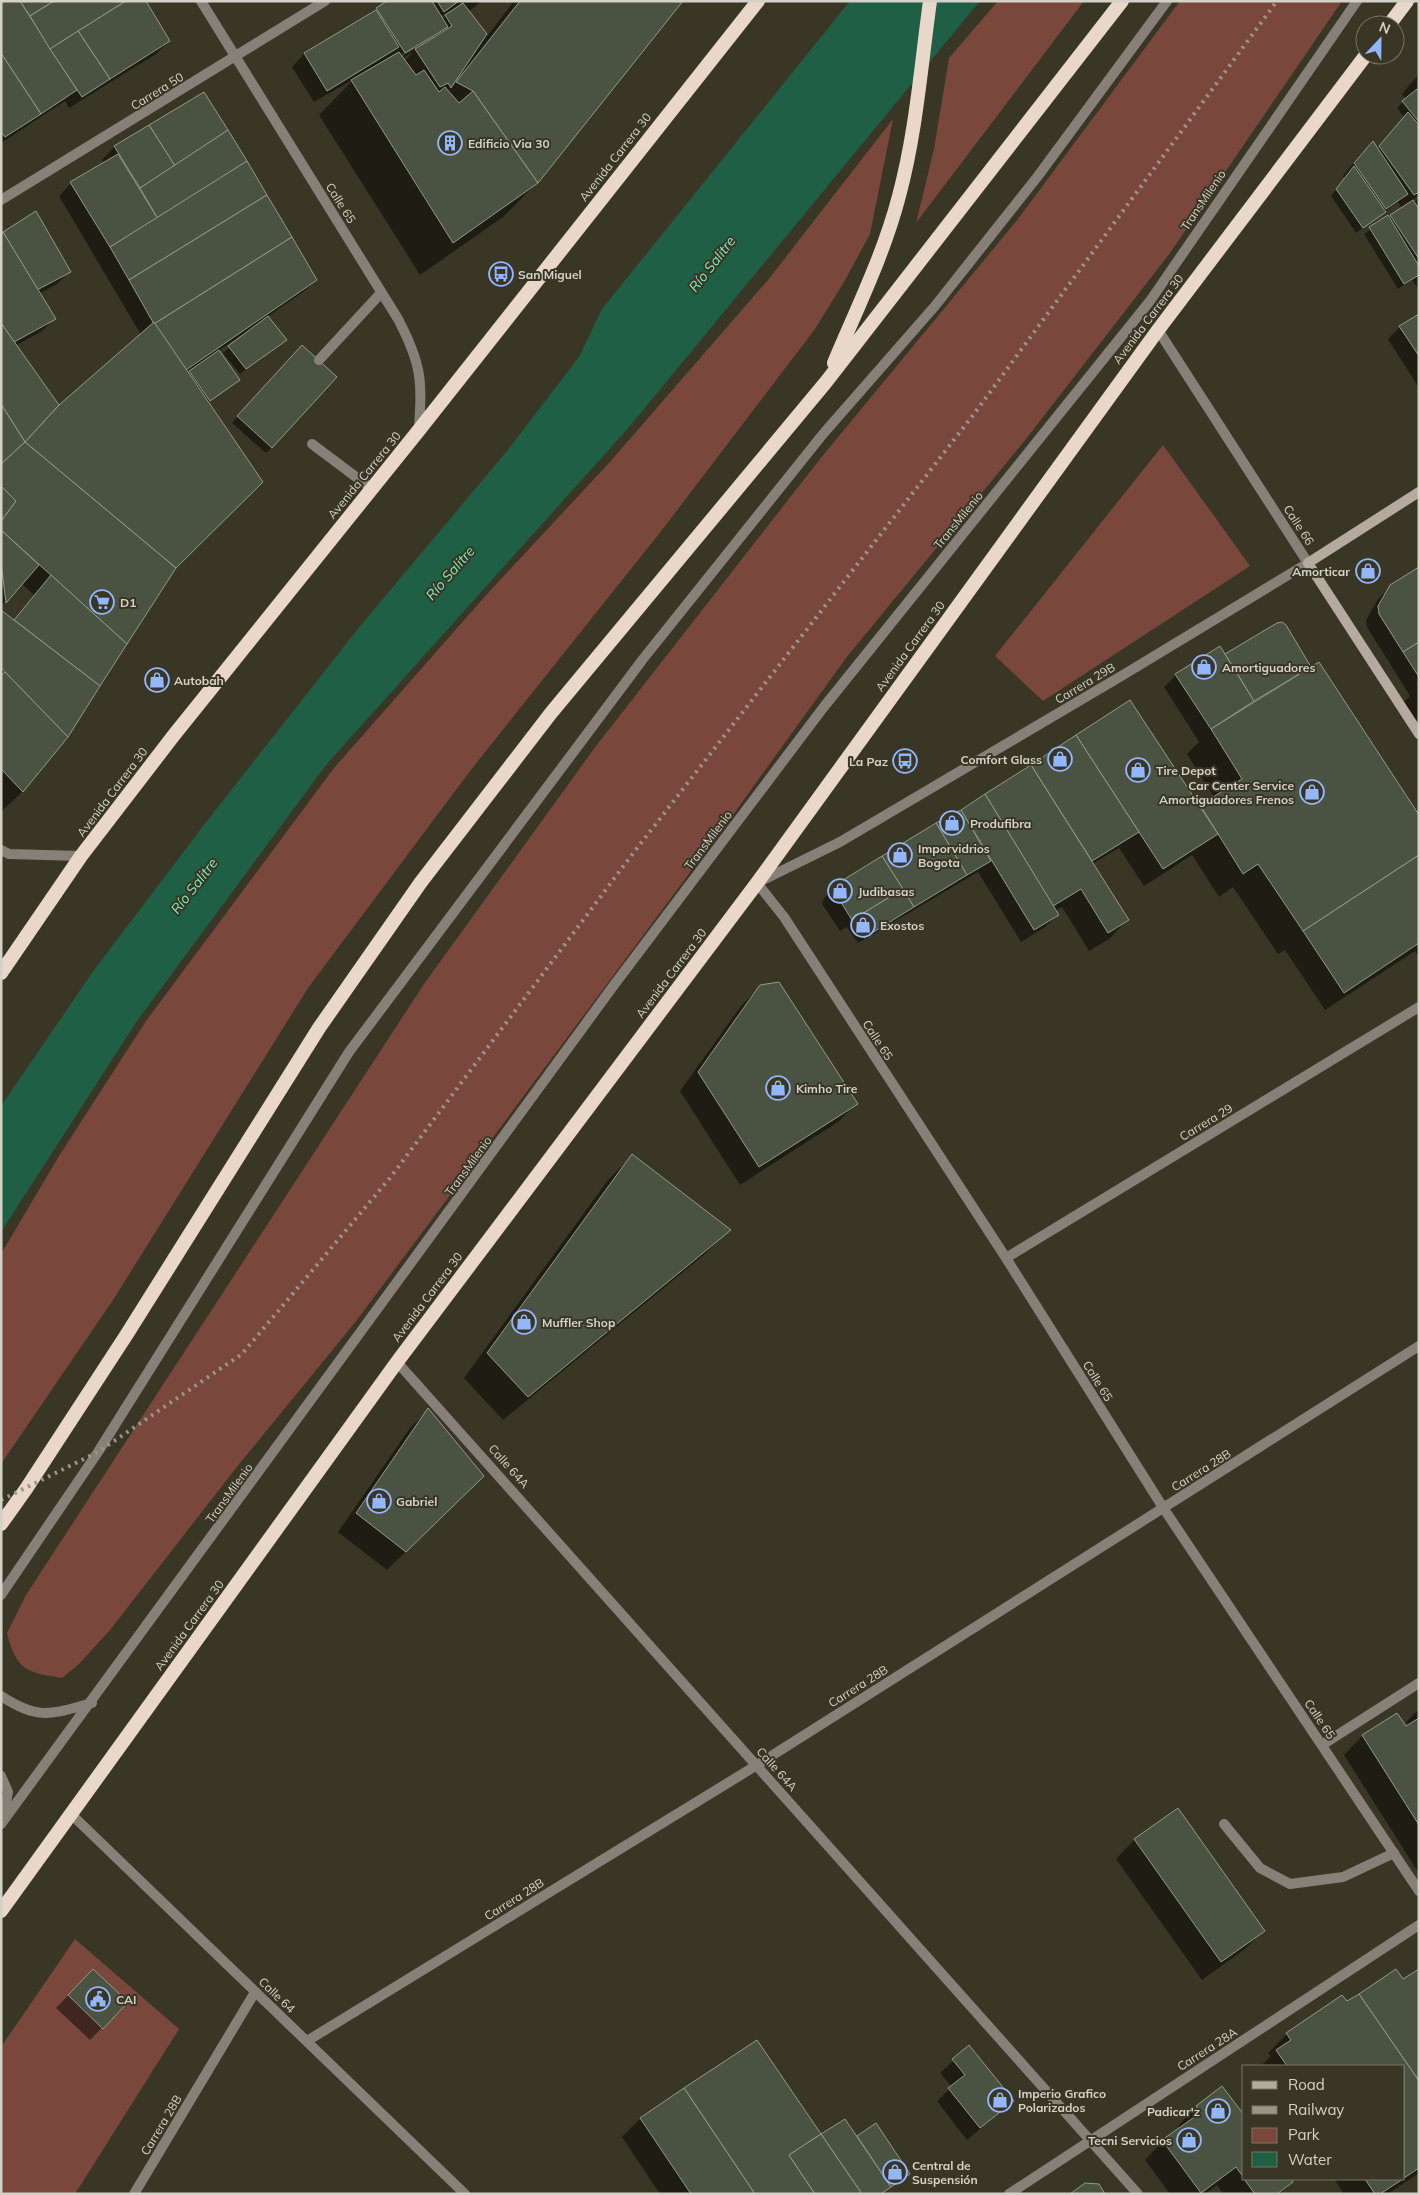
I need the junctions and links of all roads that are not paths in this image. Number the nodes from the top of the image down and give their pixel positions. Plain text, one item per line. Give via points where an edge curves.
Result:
1 (201, 1) edge
2 (325, 1) edge
3 (758, 1) edge
4 (930, 1) edge
5 (1122, 1) edge
6 (1167, 1) edge
7 (1357, 1) edge
8 (1407, 1) edge
9 (1396, 15) edge
10 (236, 56) junction
11 (1358, 65) edge
12 (1, 200) edge
13 (382, 293) junction
14 (1158, 330) junction
15 (319, 360) dead end
16 (826, 382) junction
17 (419, 430) junction
18 (312, 444) dead end
19 (372, 490) junction
20 (1419, 492) edge
21 (1308, 563) junction
22 (1419, 734) edge
23 (1, 850) edge
24 (81, 856) junction
25 (757, 883) junction
26 (1, 973) edge
27 (1419, 1007) edge
28 (1006, 1258) junction
29 (1419, 1346) edge
30 (397, 1362) junction
31 (1164, 1509) junction
32 (1, 1524) edge
33 (1, 1595) edge
34 (1419, 1683) edge
35 (1, 1696) edge
36 (92, 1703) junction
37 (1322, 1745) junction
38 (757, 1765) junction
39 (1, 1776) edge
40 (71, 1814) junction
41 (2, 1823) edge
42 (1224, 1824) dead end
43 (1394, 1853) junction
44 (1419, 1891) edge
45 (1, 1910) edge
46 (1419, 1925) edge
47 (256, 1992) junction
48 (307, 2041) junction
49 (1091, 2141) junction
50 (134, 2194) edge
51 (465, 2194) edge
52 (1009, 2194) edge
53 (1138, 2194) edge

1 - 10 street, Calle 65
2 - 10 street, Carrera 50
3 - 17 highway, Avenida Carrera 30
4 - 16 highway via 910,147 899,196 884,246
5 - 16 highway
6 - 33 street via 1038,176 935,306 823,434 644,660 349,1052 98,1452
7 - 36 street, TransMilenio via 1150,301 823,708 638,954
8 - 9 highway
10 - 12 street, Carrera 50
10 - 13 street, Calle 65
11 - 14 highway, Avenida Carrera 30
13 - 15 street
13 - 17 street, Calle 65 via 420,368
14 - 21 street, Calle 66
14 - 25 highway, Avenida Carrera 30
16 - 32 highway via 551,713 421,882 319,1028 127,1334
17 - 19 highway, Avenida Carrera 30
18 - 19 street
19 - 24 highway, Avenida Carrera 30 via 174,735
20 - 21 main road, Carrera 29B
21 - 22 main road, Calle 66
21 - 25 street, Carrera 29B via 849,837
23 - 24 street via 9,854
24 - 26 highway, Avenida Carrera 30
25 - 28 street, Calle 65 via 784,917
25 - 30 highway, Avenida Carrera 30
27 - 28 street, Carrera 29
28 - 31 street, Calle 65
29 - 31 street, Carrera 28B
30 - 38 street, Calle 64A
30 - 40 highway, Avenida Carrera 30
31 - 37 street, Calle 65
31 - 38 street, Carrera 28B
34 - 37 street
35 - 36 street via 31,1713 52,1713
36 - 41 street, TransMilenio
37 - 43 street, Calle 65
38 - 48 street, Carrera 28B
38 - 49 street, Calle 64A
39 - 41 street, TransMilenio via 8,1792
40 - 45 highway, Avenida Carrera 30
40 - 47 street, Calle 64
42 - 43 street via 1260,1868 1290,1884 1343,1878
43 - 44 street, Calle 65
46 - 49 street, Carrera 28A
47 - 48 street, Calle 64
47 - 50 street, Carrera 28B
48 - 51 street, Calle 64
49 - 52 street, Carrera 28A
49 - 53 street, Calle 64A

